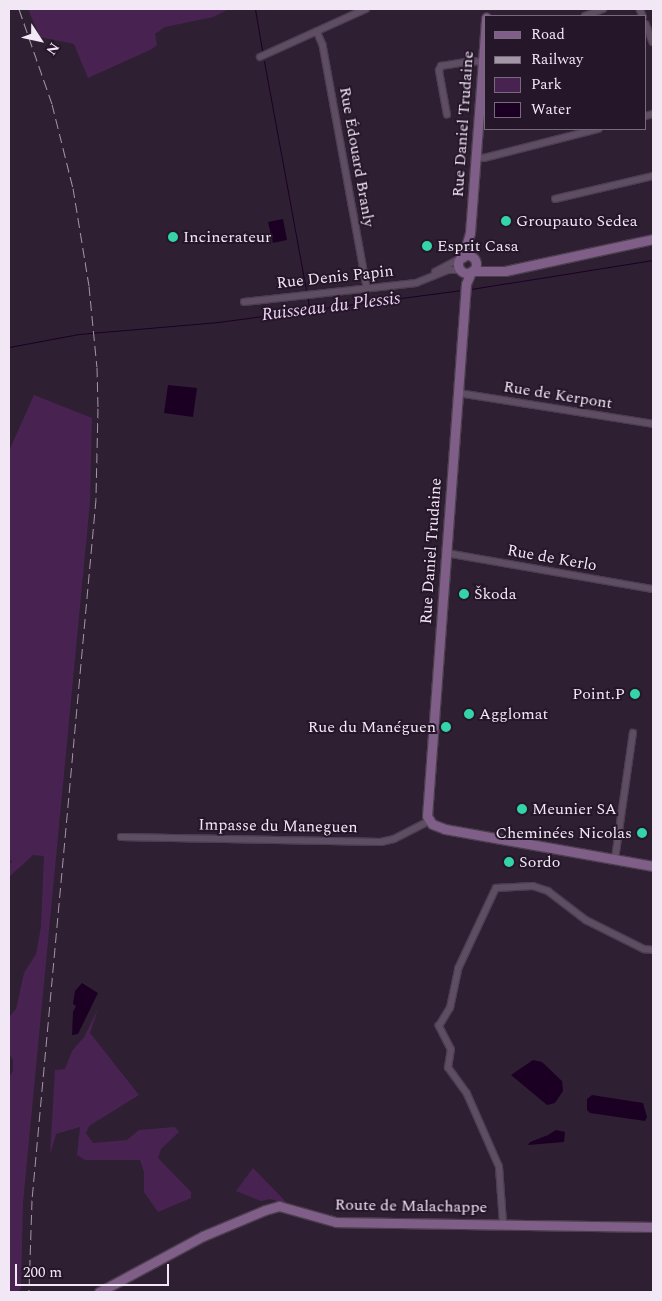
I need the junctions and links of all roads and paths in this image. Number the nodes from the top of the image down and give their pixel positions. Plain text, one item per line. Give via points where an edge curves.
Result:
1 (366, 9) edge
2 (603, 9) edge
3 (588, 15) edge
4 (647, 27) edge
5 (317, 31) junction
6 (653, 42) edge
7 (484, 56) edge
8 (260, 57) dead end
9 (446, 115) dead end
10 (594, 130) edge
11 (475, 158) junction
12 (653, 176) edge
13 (555, 199) dead end
14 (470, 233) junction
15 (653, 239) edge
16 (462, 258) junction
17 (475, 260) junction
18 (519, 267) junction
19 (467, 271) junction
20 (428, 279) junction
21 (367, 288) junction
22 (244, 302) dead end
23 (458, 393) junction
24 (653, 424) edge
25 (446, 553) junction
26 (653, 590) edge
27 (633, 733) dead end
28 (429, 821) junction
29 (121, 837) dead end
30 (615, 859) junction
31 (653, 866) edge
32 (653, 950) edge
33 (503, 1224) junction
34 (653, 1227) edge
35 (99, 1292) edge

1 - 5 street
2 - 3 street
4 - 6 street
5 - 8 street
5 - 21 street, Rue Édouard Branly via 323,45
7 - 9 street via 440,66
7 - 11 street, Rue Daniel Trudaine
10 - 11 street
11 - 14 street, Rue Daniel Trudaine
12 - 13 street
14 - 16 street, Rue Daniel Trudaine
14 - 17 street, Rue Daniel Trudaine
15 - 18 street, Rue Denis Papin
16 - 17 street via 467,256
16 - 19 street via 459,265
16 - 20 street, Rue Denis Papin
17 - 18 street, Rue Denis Papin via 494,267
17 - 19 street via 476,267
18 - 19 street, Rue Denis Papin via 505,271
19 - 20 street, Rue Denis Papin via 448,270
19 - 23 street, Rue Daniel Trudaine
20 - 21 street, Rue Denis Papin
21 - 22 street, Rue Denis Papin
23 - 24 street, Rue de Kerpont
23 - 25 street, Rue Daniel Trudaine
25 - 26 street, Rue de Kerlo
25 - 28 street, Rue Daniel Trudaine via 426,811
27 - 30 street
28 - 29 street, Impasse du Maneguen via 381,842
28 - 30 street via 444,829
30 - 31 street
32 - 33 street via 644,949 586,920 548,891 533,886 496,888 458,969 450,1008 439,1026 451,1050 448,1068 467,1094 499,1167
33 - 34 street, Route de Malachappe
33 - 35 street, Route de Malachappe via 336,1222 279,1206 203,1236

